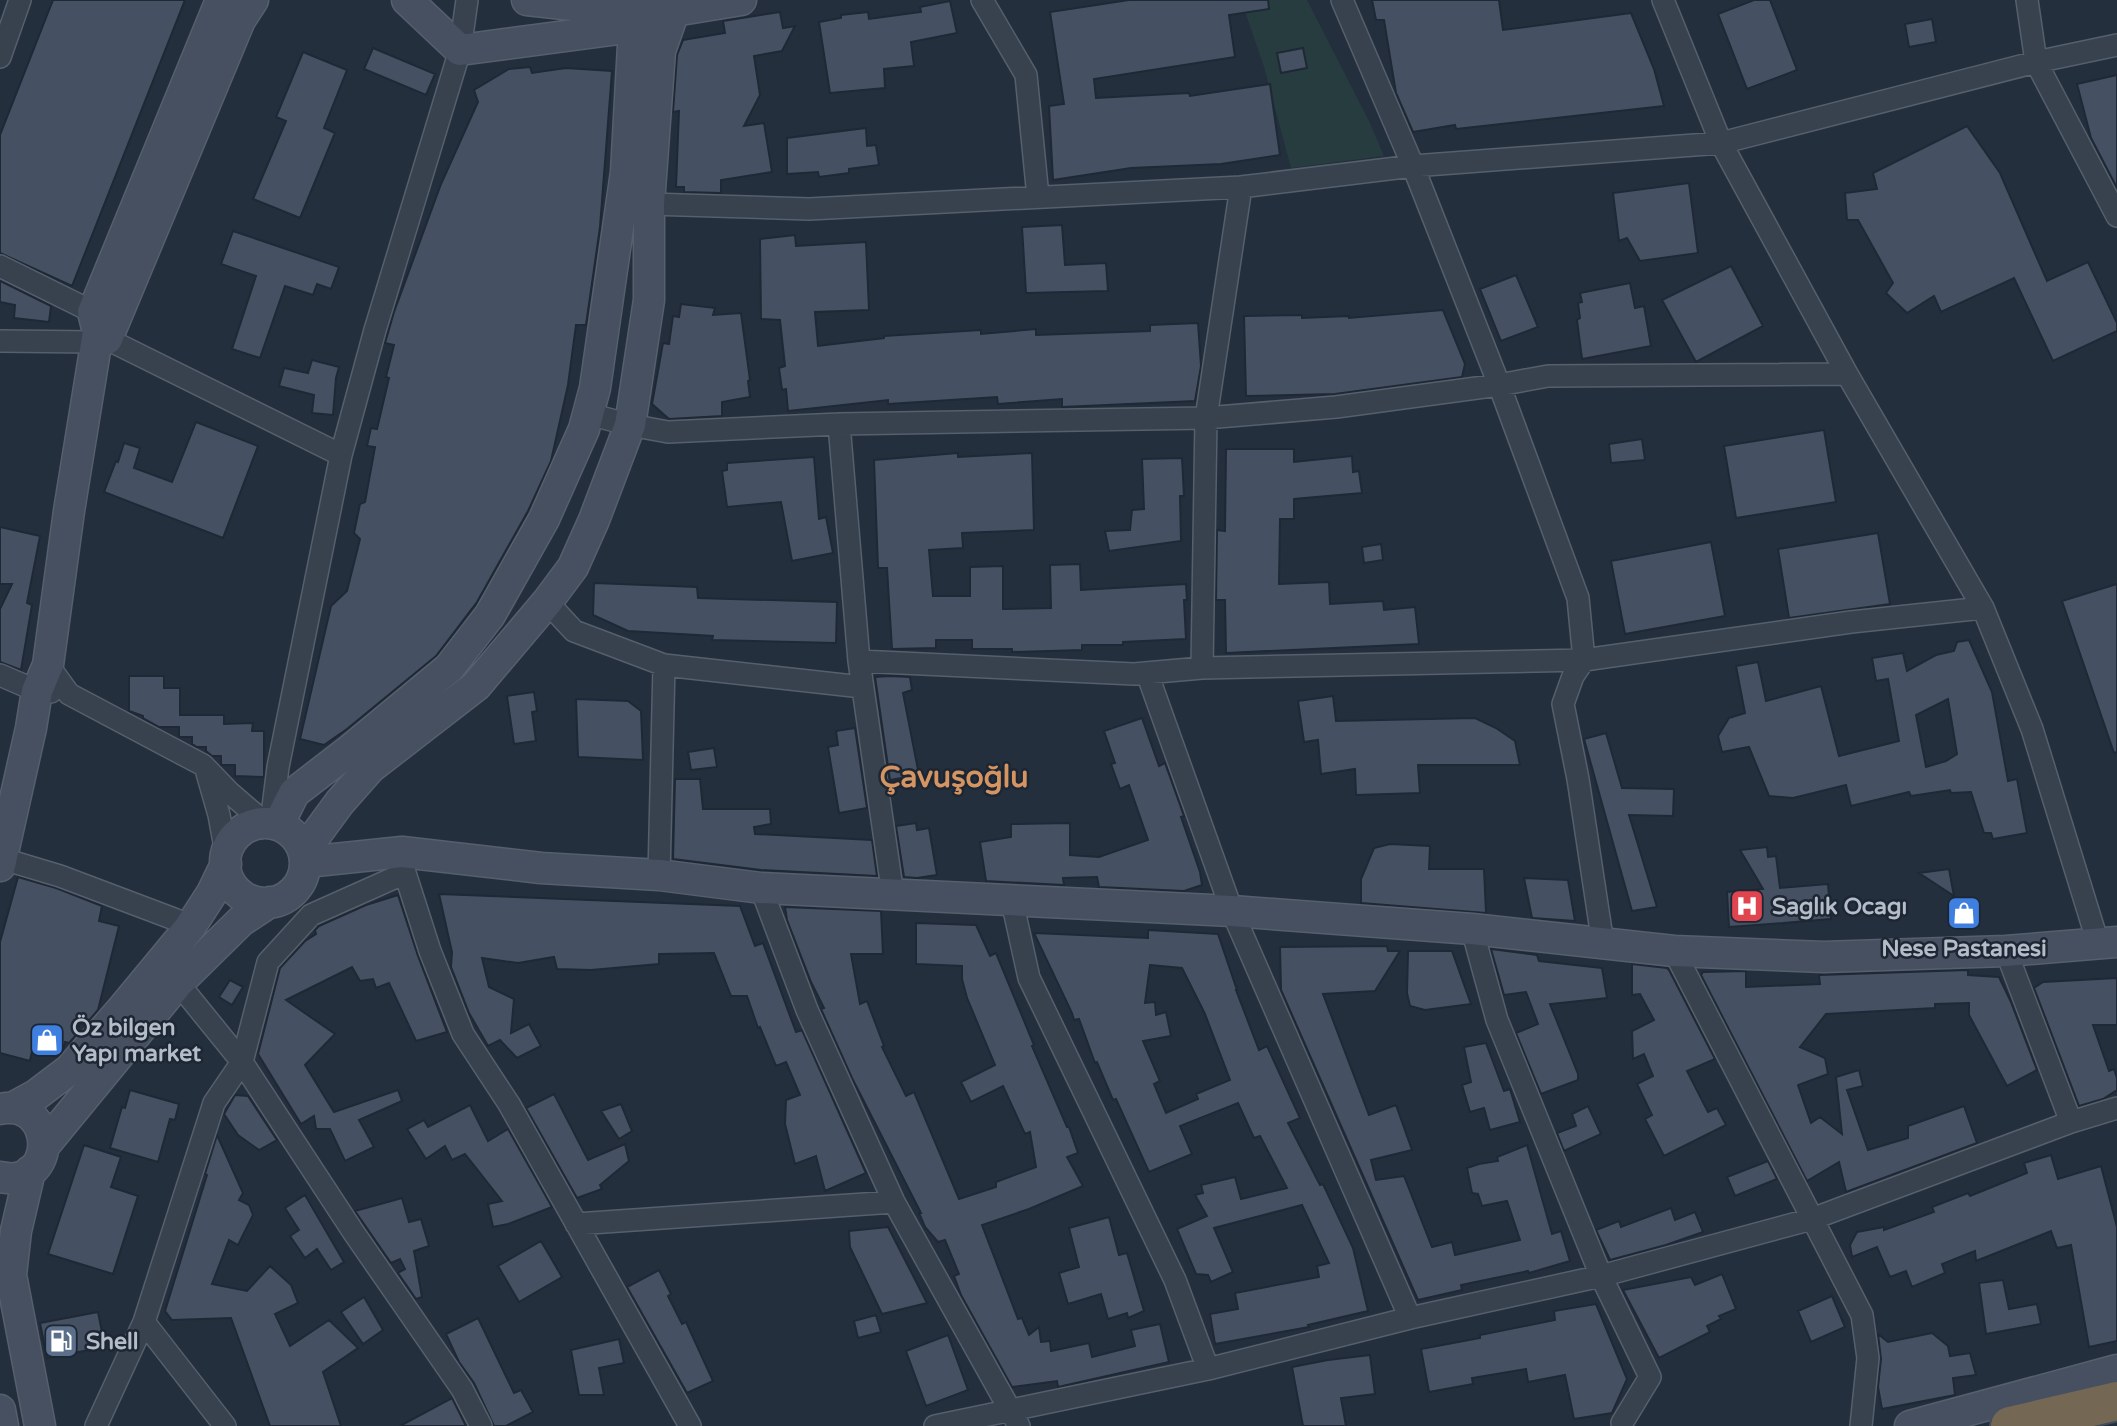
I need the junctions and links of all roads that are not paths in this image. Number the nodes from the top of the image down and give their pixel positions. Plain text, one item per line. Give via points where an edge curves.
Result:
1 (20, 0) edge
2 (221, 0) edge
3 (253, 0) edge
4 (407, 0) edge
5 (467, 0) edge
6 (527, 0) edge
7 (741, 0) edge
8 (982, 0) edge
9 (1342, 0) edge
10 (1663, 0) edge
11 (2027, 0) edge
12 (655, 10) edge
13 (2117, 46) edge
14 (460, 50) junction
15 (660, 51) junction
16 (0, 57) edge
17 (2036, 62) junction
18 (1721, 144) junction
19 (1413, 166) junction
20 (1241, 187) junction
21 (1038, 197) junction
22 (649, 204) junction
23 (2117, 216) edge
24 (0, 266) edge
25 (98, 331) junction
26 (0, 341) edge
27 (1847, 374) junction
28 (1499, 386) junction
29 (589, 414) junction
30 (1206, 418) junction
31 (839, 424) junction
32 (630, 425) junction
33 (341, 455) junction
34 (547, 602) junction
35 (1983, 608) junction
36 (859, 660) junction
37 (1584, 660) junction
38 (664, 665) junction
39 (1202, 667) junction
40 (1147, 673) junction
41 (0, 675) edge
42 (43, 678) junction
43 (862, 687) junction
44 (203, 765) junction
45 (271, 823) junction
46 (305, 857) junction
47 (226, 859) junction
48 (0, 861) edge
49 (403, 862) junction
50 (659, 875) junction
51 (761, 888) junction
52 (892, 895) junction
53 (1012, 901) junction
54 (270, 902) junction
55 (1232, 911) junction
56 (190, 928) junction
57 (1472, 929) junction
58 (2107, 943) edge
59 (1603, 944) junction
60 (1674, 951) junction
61 (2006, 951) junction
62 (178, 983) junction
63 (242, 1062) junction
64 (2117, 1108) edge
65 (6, 1109) edge
66 (2071, 1122) junction
67 (37, 1158) junction
68 (0, 1177) edge
69 (894, 1202) junction
70 (1812, 1219) junction
71 (576, 1224) junction
72 (1601, 1276) junction
73 (1410, 1318) junction
74 (144, 1322) junction
75 (1208, 1369) junction
76 (2117, 1370) edge
77 (2117, 1401) edge
78 (0, 1410) edge
79 (1015, 1419) edge
80 (1622, 1423) dead end
81 (3, 1426) edge
82 (40, 1426) edge
83 (96, 1426) edge
84 (225, 1426) edge
85 (481, 1426) edge
86 (690, 1426) edge
87 (935, 1426) edge
88 (1861, 1426) edge
89 (1910, 1426) edge
90 (2010, 1426) edge

1 - 16 street
2 - 25 street
3 - 25 street
4 - 14 street
5 - 14 street
6 - 12 street
7 - 12 street
8 - 21 street via 1026,75
9 - 19 street
10 - 18 street
11 - 17 street
12 - 14 street
12 - 15 street
12 - 15 street
12 - 29 street
13 - 17 street
14 - 33 street via 374,330
15 - 22 street
17 - 18 street
17 - 23 street
18 - 19 street
18 - 27 street
19 - 20 street
19 - 28 street
20 - 21 street
20 - 30 street
21 - 22 street via 808,209
22 - 32 street via 649,300
24 - 25 street
25 - 26 street
25 - 33 street
25 - 42 street
27 - 28 street via 1548,376
27 - 35 street
28 - 30 street
28 - 37 street via 1578,598
29 - 32 street
29 - 45 street via 544,519 490,615 449,668 294,793
30 - 31 street
30 - 39 street
31 - 32 street via 668,432
31 - 36 street
32 - 34 street via 573,567
33 - 45 street via 278,767
34 - 38 street via 574,631
34 - 46 street via 476,686 370,768
35 - 37 street
35 - 58 street via 2032,729
36 - 40 street
36 - 43 street
37 - 39 street
37 - 59 street via 1563,704
38 - 43 street
38 - 50 street
39 - 40 street
40 - 55 street
41 - 42 street
42 - 44 street
42 - 48 street
43 - 52 street
44 - 45 street via 230,793
44 - 47 street via 212,784
45 - 46 street via 298,839
45 - 47 street via 238,833 229,844
46 - 49 street
46 - 54 street via 296,888 283,899
47 - 54 street via 233,888 253,901
47 - 56 street
48 - 56 street via 60,876
49 - 50 street
49 - 63 street via 311,915 268,962
49 - 71 street via 430,951 463,1034 509,1104
50 - 51 street
51 - 52 street
51 - 69 street via 807,1010
52 - 53 street
53 - 55 street
53 - 75 street via 1029,978 1175,1280
54 - 62 street via 241,921
55 - 57 street
55 - 73 street
56 - 65 street via 69,1070 36,1095
57 - 59 street
57 - 72 street via 1497,1020
58 - 61 street
59 - 60 street
60 - 61 street via 1824,957
60 - 70 street
61 - 66 street
62 - 63 street
62 - 67 street
63 - 74 street via 214,1103
63 - 85 street via 462,1389
64 - 66 street
65 - 67 street via 30,1114 37,1122 43,1133
66 - 70 street
67 - 68 street via 16,1178
67 - 82 street via 16,1231 11,1275
69 - 71 street
69 - 79 street
70 - 72 street
70 - 88 street via 1862,1315 1868,1358
71 - 86 street
72 - 73 street
72 - 80 street via 1650,1377
73 - 75 street
74 - 83 street
74 - 84 street
75 - 79 street
76 - 89 street
77 - 90 highway
78 - 81 street
79 - 87 street

